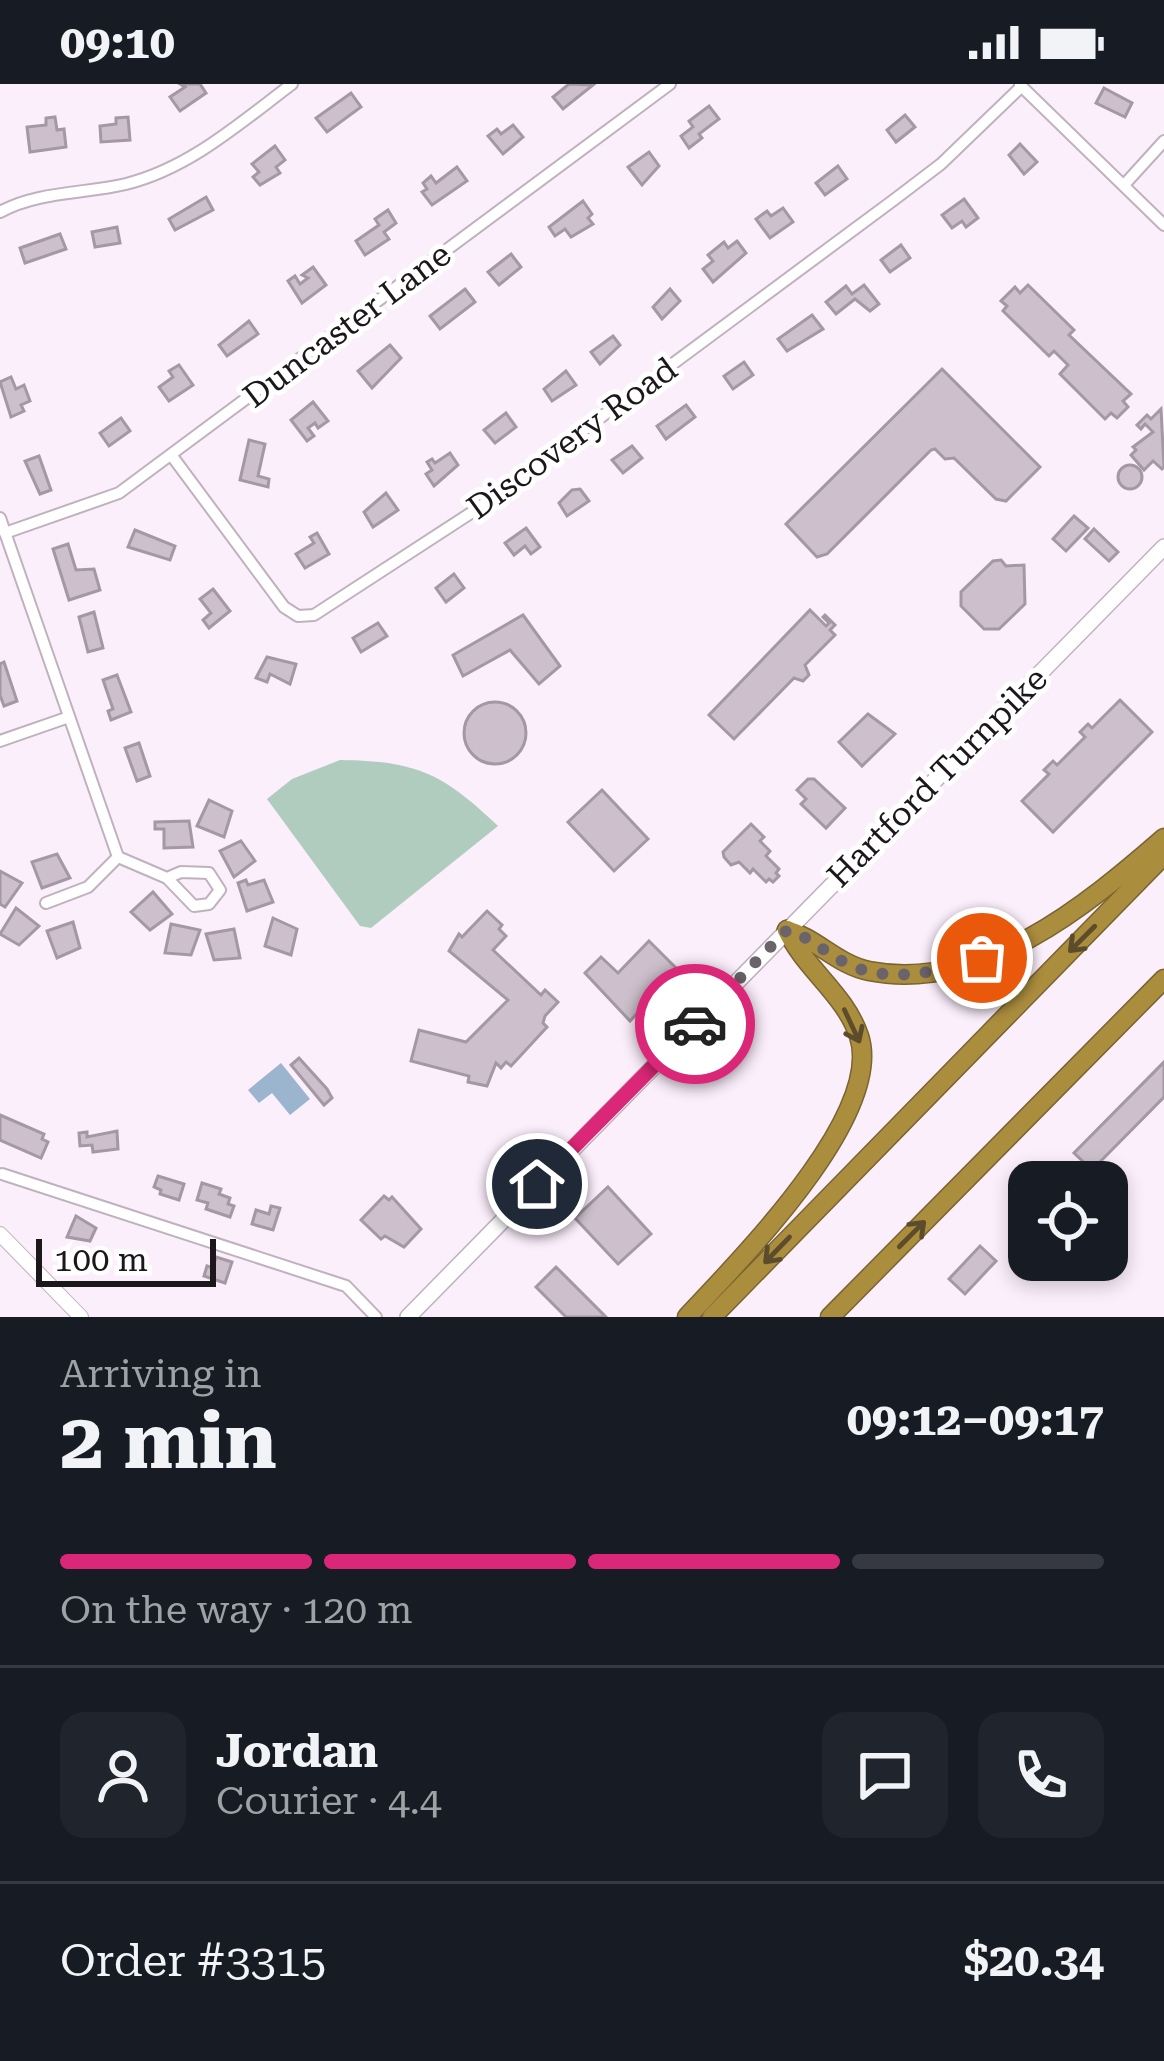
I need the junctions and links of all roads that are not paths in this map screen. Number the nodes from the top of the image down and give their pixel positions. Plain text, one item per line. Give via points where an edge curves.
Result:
1 (292, 84) edge
2 (670, 84) edge
3 (1020, 85) edge
4 (1164, 141) edge
5 (1124, 185) junction
6 (0, 212) edge
7 (1164, 226) edge
8 (172, 456) junction
9 (0, 518) edge
10 (5, 533) junction
11 (1164, 547) edge
12 (69, 717) junction
13 (0, 741) edge
14 (1164, 838) edge
15 (1164, 855) edge
16 (118, 857) junction
17 (167, 878) junction
18 (46, 903) dead end
19 (787, 930) junction
20 (1164, 979) edge
21 (2, 1174) edge
22 (0, 1234) edge
23 (81, 1317) edge
24 (376, 1317) edge
25 (408, 1317) edge
26 (687, 1317) edge
27 (712, 1317) edge
28 (830, 1317) edge

1 - 6 street via 178,164 127,184
2 - 8 street, Duncaster Lane
3 - 5 street
3 - 8 street, Discovery Road via 926,176 478,509 314,615 284,607
4 - 5 street
5 - 7 street
8 - 10 street, Duncaster Lane via 119,493
9 - 10 street
10 - 12 street
11 - 19 main road, Hartford Turnpike
12 - 13 street
12 - 16 street
14 - 19 highway via 1059,920 957,966 867,971
15 -> 27 highway
16 - 17 street
16 - 18 street via 88,887
17 - 17 street via 209,872 220,890 209,904 194,906
19 - 25 main road, Hartford Turnpike
19 -> 26 highway via 852,1021 861,1080 826,1151
28 -> 20 highway
21 - 24 street via 346,1286
22 - 23 street

